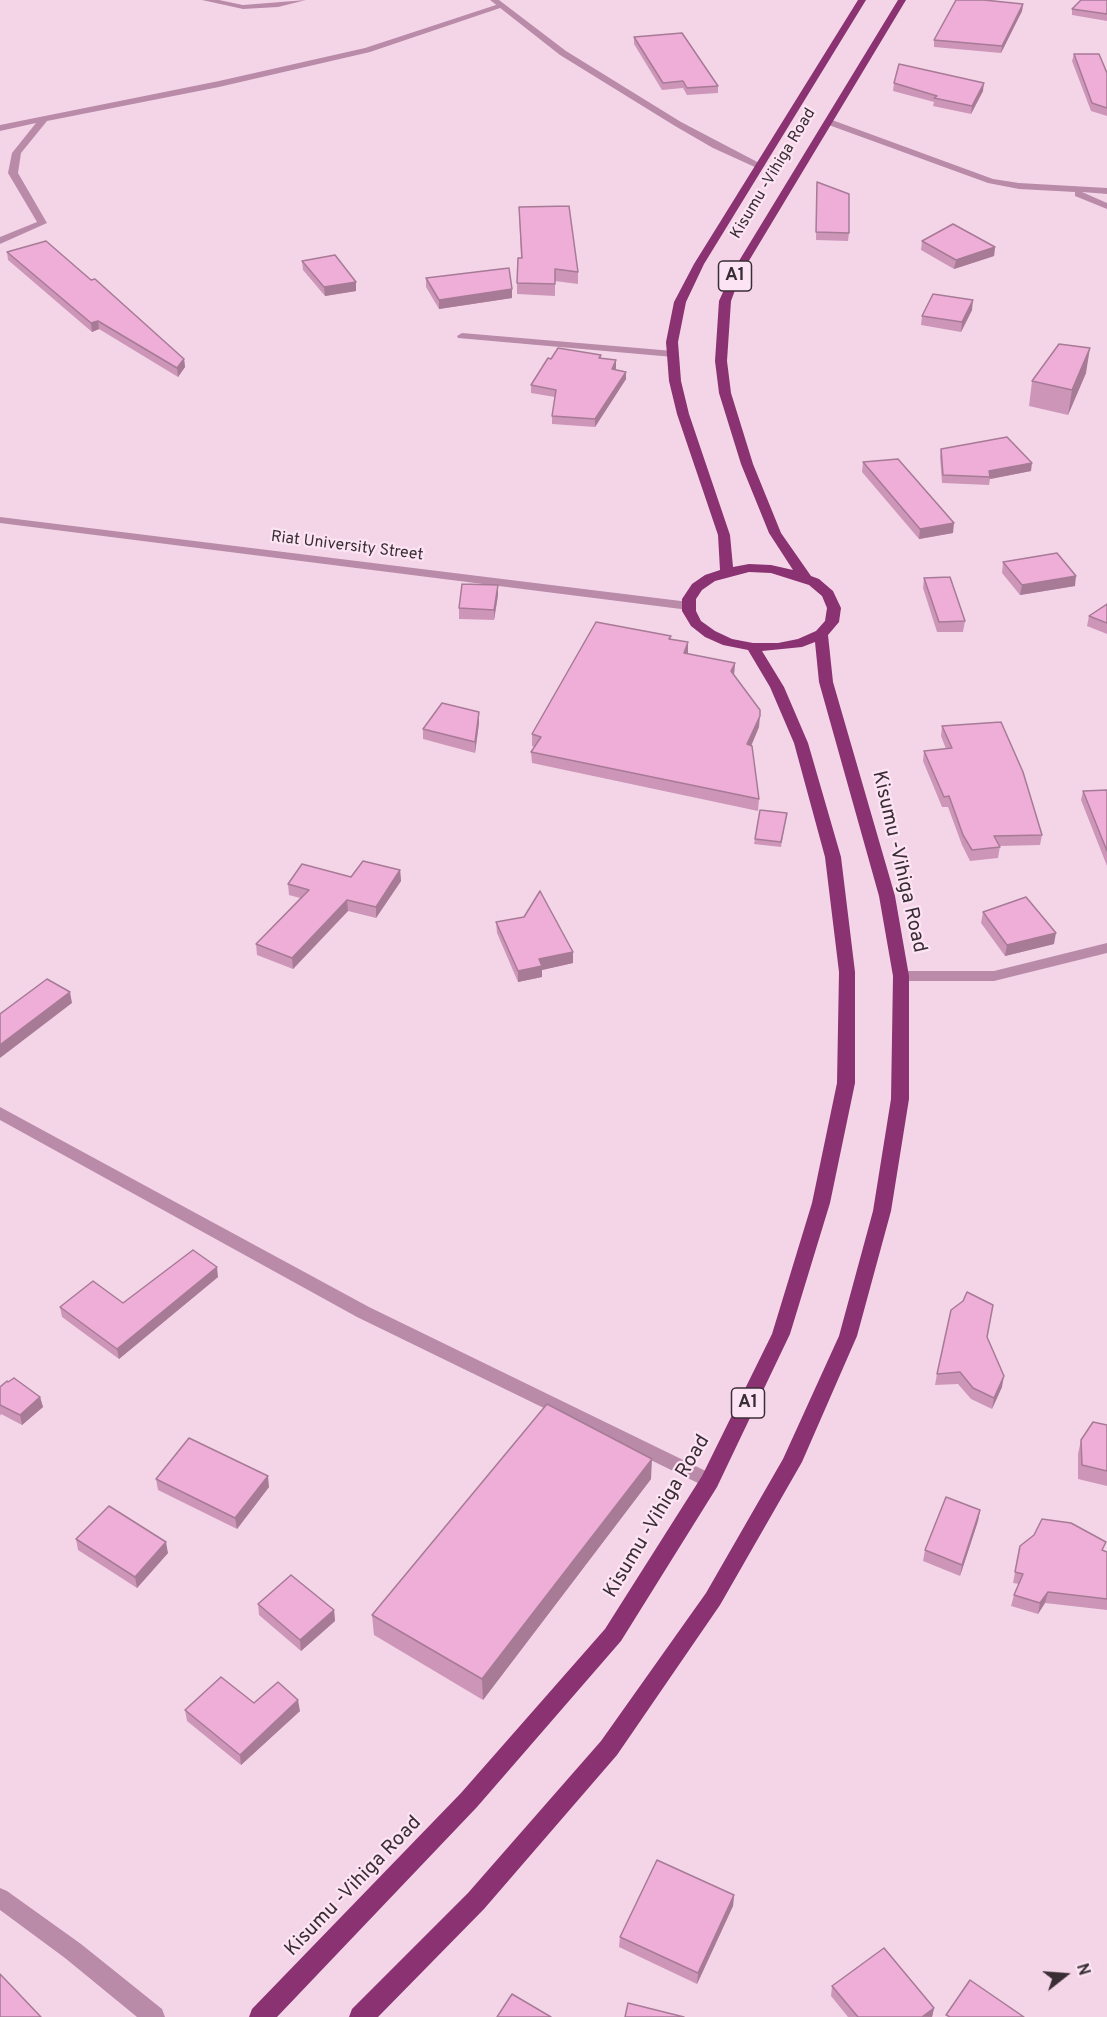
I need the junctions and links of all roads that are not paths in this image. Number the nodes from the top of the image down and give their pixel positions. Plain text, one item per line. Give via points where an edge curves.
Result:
1 (206, 0) edge
2 (302, 0) edge
3 (862, 0) edge
4 (902, 0) edge
5 (498, 3) edge
6 (45, 118) junction
7 (829, 122) junction
8 (0, 128) edge
9 (759, 166) junction
10 (1067, 190) junction
11 (1107, 191) edge
12 (1107, 206) edge
13 (0, 241) edge
14 (462, 336) dead end
15 (673, 354) junction
16 (0, 520) edge
17 (728, 572) junction
18 (806, 579) junction
19 (689, 606) junction
20 (821, 634) junction
21 (753, 647) junction
22 (1107, 948) edge
23 (901, 976) junction
24 (0, 1113) edge
25 (710, 1481) junction
26 (0, 1898) edge
27 (154, 2017) edge
28 (261, 2017) edge
29 (361, 2017) edge

1 - 2 street via 243,7
3 - 9 highway, Kisumu -Vihiga Road / A1
4 - 7 highway, Kisumu -Vihiga Road / A1
5 - 6 street via 367,50
5 - 9 street via 562,53 716,146
6 - 8 street
6 - 13 street via 17,153 13,173 42,223
7 - 10 street via 991,181
7 - 18 highway, Kisumu -Vihiga Road / A1 via 736,274 725,301 721,361 725,393 747,464 775,533
9 - 15 highway, Kisumu -Vihiga Road / A1 via 680,302
10 - 11 street
10 - 12 street
14 - 15 street
15 - 17 highway, Kisumu -Vihiga Road / A1 via 683,414 723,535
16 - 19 street, Riat University Street
17 - 18 highway, A1 via 771,569
17 - 19 highway, A1 via 697,587
18 - 20 highway, A1 via 828,594 834,608 832,622
19 - 21 highway via 696,623 710,634
20 - 21 highway via 778,648
20 - 23 highway, Kisumu -Vihiga Road via 826,682 887,896
21 - 25 highway, Kisumu -Vihiga Road / A1 via 777,687 801,743 833,857 847,972 846,1083 821,1203 781,1334
22 - 23 street via 994,975
23 - 29 highway, Kisumu -Vihiga Road via 900,1099 882,1211 848,1336 792,1462 714,1599 609,1748 476,1901
24 - 25 street via 363,1312
25 - 28 highway, Kisumu -Vihiga Road / A1 via 613,1635 469,1800
26 - 27 street

